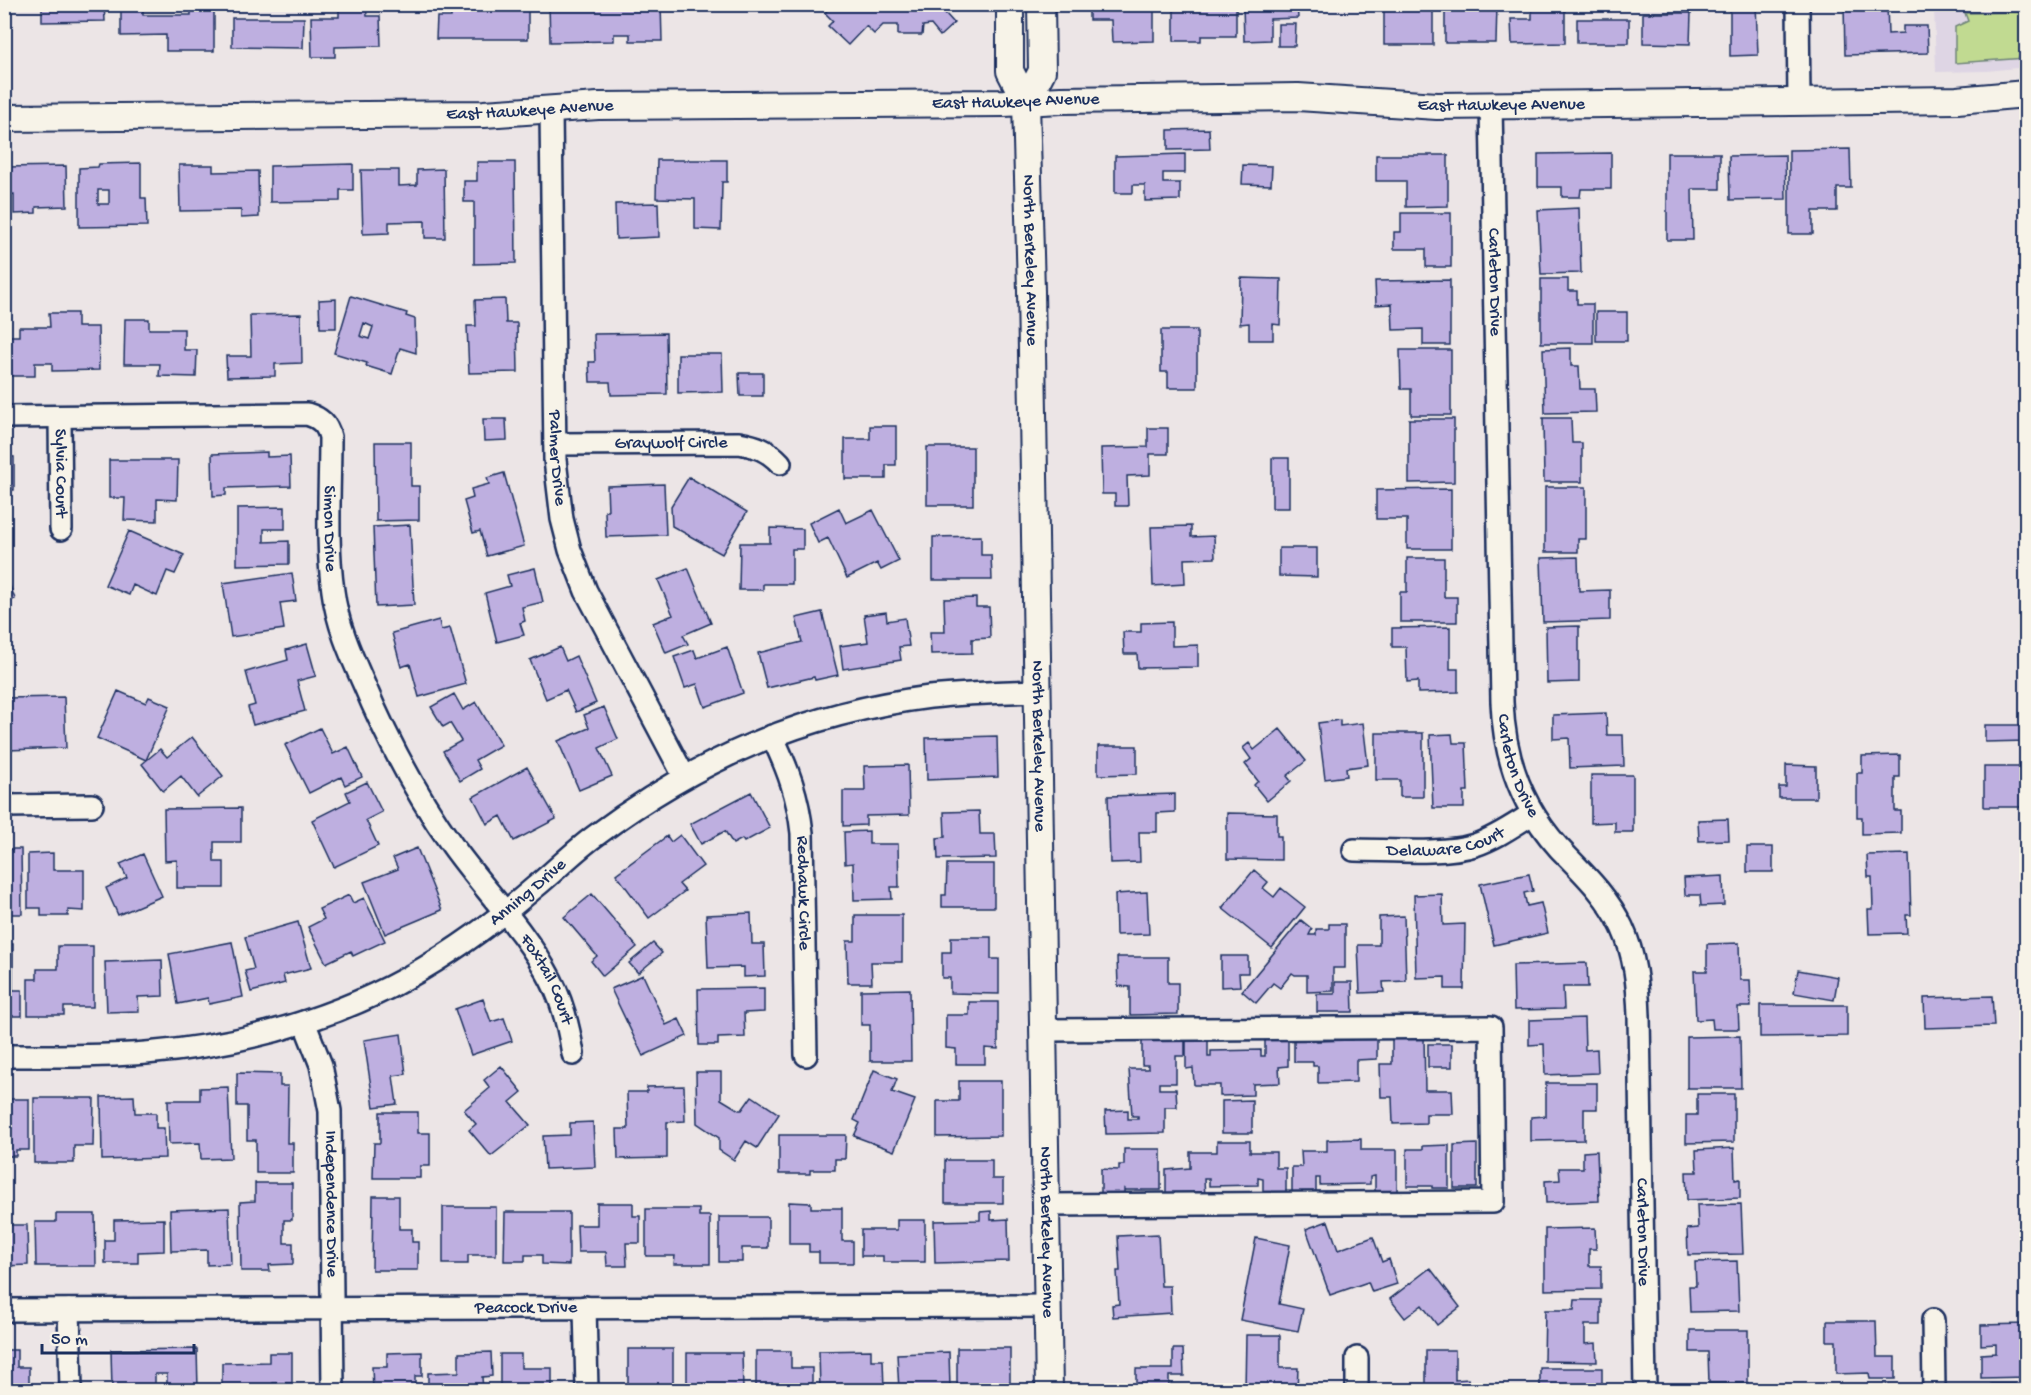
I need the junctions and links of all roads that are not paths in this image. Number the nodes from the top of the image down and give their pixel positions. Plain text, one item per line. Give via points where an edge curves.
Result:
1 (1010, 4) edge
2 (1041, 4) edge
3 (1798, 4) edge
4 (2026, 94) edge
5 (1799, 101) junction
6 (1026, 102) junction
7 (1491, 105) junction
8 (551, 110) junction
9 (4, 118) edge
10 (4, 417) edge
11 (60, 417) junction
12 (555, 444) junction
13 (780, 463) dead end
14 (61, 528) dead end
15 (1038, 691) junction
16 (772, 736) junction
17 (684, 776) junction
18 (92, 805) dead end
19 (4, 806) edge
20 (1532, 814) junction
21 (1354, 850) dead end
22 (505, 911) junction
23 (304, 1022) junction
24 (1044, 1030) junction
25 (573, 1054) dead end
26 (806, 1055) dead end
27 (4, 1056) edge
28 (1046, 1205) junction
29 (1047, 1306) junction
30 (585, 1307) junction
31 (332, 1308) junction
32 (4, 1310) edge
33 (69, 1310) junction
34 (1933, 1320) dead end
35 (1357, 1358) dead end
36 (71, 1390) edge
37 (333, 1390) edge
38 (587, 1390) edge
39 (1049, 1390) edge
40 (1357, 1390) edge
41 (1645, 1390) edge
42 (1934, 1390) edge

1 - 6 street, North Berkeley Avenue via 1010,71
2 - 6 street, North Berkeley Avenue via 1042,71
3 - 5 street
4 - 5 street, East Hawkeye Avenue via 1964,99
5 - 7 street, East Hawkeye Avenue
6 - 7 street, East Hawkeye Avenue via 1305,97 1437,106
6 - 8 street, East Hawkeye Avenue via 598,106
6 - 15 street, North Berkeley Avenue
7 - 20 street, Carleton Drive via 1502,712 1511,765
8 - 9 street, East Hawkeye Avenue via 492,114
8 - 12 street, Palmer Drive
10 - 11 street, Simon Drive
11 - 14 street, Sylvia Court
11 - 22 street, Simon Drive via 308,414 328,428 332,584 347,643 386,734 416,790 465,862
12 - 13 street, Graywolf Circle via 739,442 768,452
12 - 17 street, Palmer Drive via 562,519 578,572
15 - 16 street, Anning Drive via 955,694 904,701 824,719
15 - 24 street, North Berkeley Avenue
16 - 17 street, Anning Drive
16 - 26 street, Redhawk Circle via 792,782 800,816
17 - 22 street, Anning Drive via 593,837
18 - 19 street
20 - 21 street, Delaware Court via 1499,835 1464,848
20 - 41 street, Carleton Drive via 1606,900 1621,926 1634,967 1639,1028
22 - 23 street, Anning Drive via 457,948 415,973 358,1002
22 - 25 street, Foxtail Court via 552,982 566,1018
23 - 27 street, Anning Drive via 186,1049 114,1055
23 - 31 street, Independence Drive via 321,1065 330,1112
24 - 28 street, North Berkeley Avenue
24 - 28 street via 1491,1027 1493,1202
28 - 29 street, North Berkeley Avenue
29 - 30 street, Peacock Drive
29 - 39 street, North Berkeley Avenue
30 - 31 street, Peacock Drive
30 - 38 street
31 - 33 street, Peacock Drive
31 - 37 street, Independence Drive
32 - 33 street, Peacock Drive
33 - 36 street
34 - 42 street
35 - 40 street

